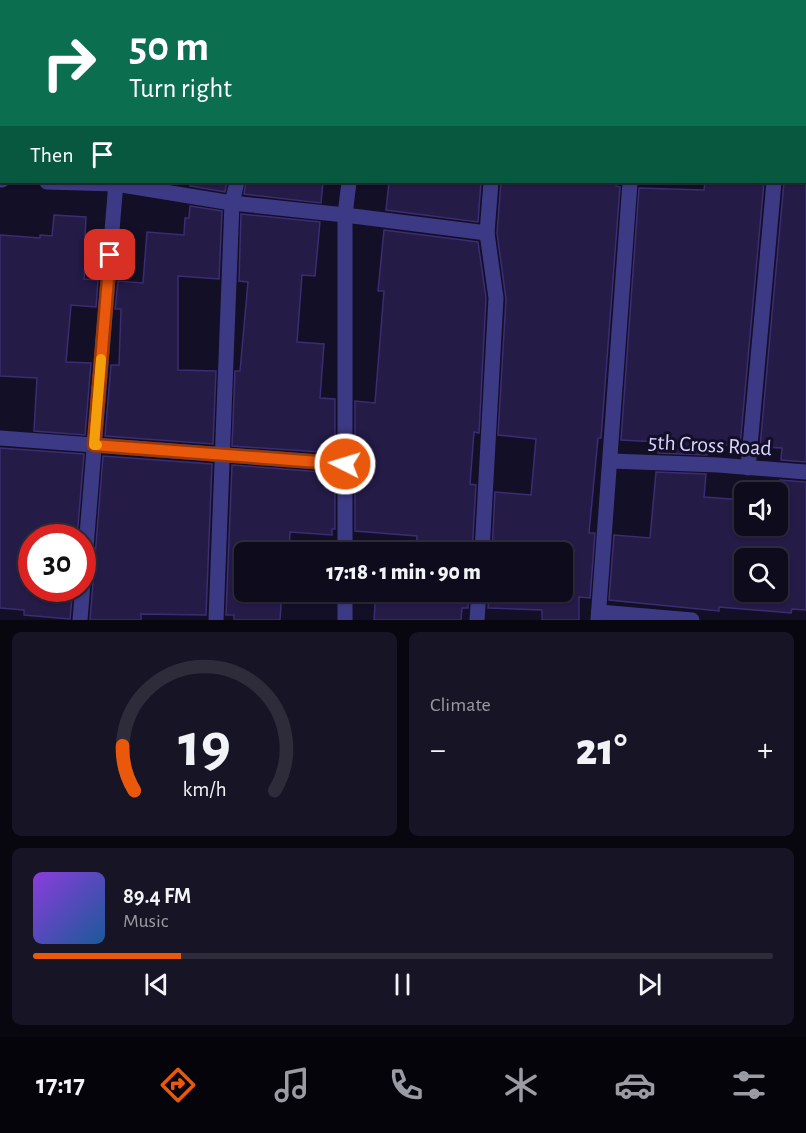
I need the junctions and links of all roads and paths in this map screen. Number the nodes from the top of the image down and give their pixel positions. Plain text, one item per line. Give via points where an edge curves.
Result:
1 (116, 183) edge
2 (237, 183) edge
3 (349, 183) edge
4 (491, 183) edge
5 (630, 183) edge
6 (774, 183) edge
7 (232, 203) junction
8 (345, 215) junction
9 (488, 233) junction
10 (0, 438) edge
11 (94, 445) junction
12 (222, 455) junction
13 (611, 461) junction
14 (345, 464) junction
15 (748, 468) junction
16 (806, 472) edge
17 (345, 542) edge
18 (483, 542) edge
19 (345, 602) edge
20 (478, 602) edge
21 (599, 616) edge
22 (80, 620) edge
23 (216, 620) edge
24 (345, 620) edge
25 (477, 620) edge
26 (692, 620) edge

1 - 7 street
1 - 11 street
2 - 7 street
3 - 8 street
4 - 9 street
5 - 13 street
6 - 15 street
7 - 8 street
7 - 12 street
8 - 9 street
8 - 14 street
9 - 18 street via 496,298
10 - 11 street
11 - 12 street
11 - 22 street
12 - 14 street
12 - 23 street
13 - 15 street, 5th Cross Road
13 - 21 street
14 - 17 street
15 - 16 street, 5th Cross Road
19 - 24 street
20 - 25 street
21 - 26 street

